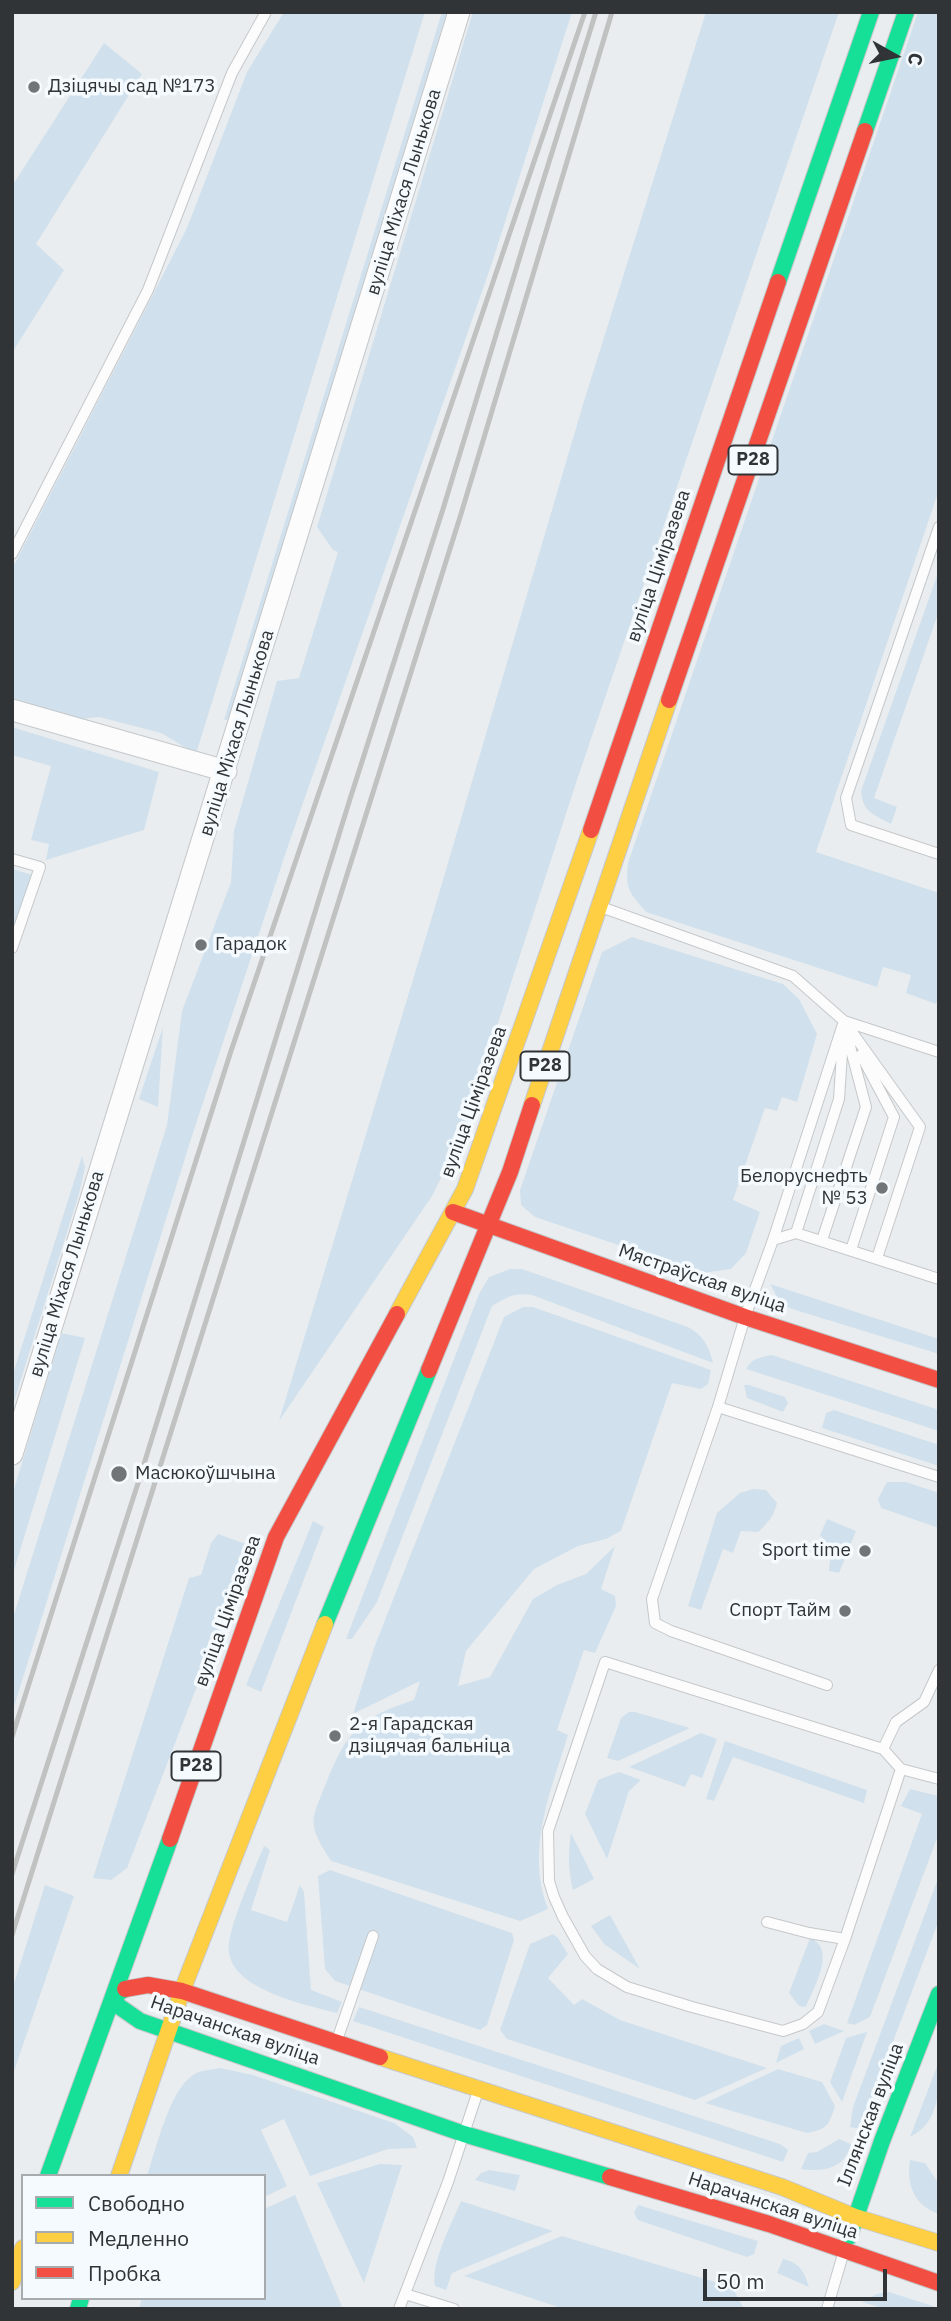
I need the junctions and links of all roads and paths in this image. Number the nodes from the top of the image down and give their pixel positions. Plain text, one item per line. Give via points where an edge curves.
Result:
1 (266, 12) edge
2 (460, 12) edge
3 (871, 12) edge
4 (906, 12) edge
5 (939, 527) edge
6 (12, 554) edge
7 (12, 710) edge
8 (226, 771) junction
9 (939, 855) edge
10 (12, 859) edge
11 (584, 901) junction
12 (12, 948) edge
13 (844, 1021) junction
14 (939, 1052) edge
15 (453, 1212) junction
16 (489, 1225) junction
17 (796, 1233) junction
18 (773, 1240) junction
19 (822, 1240) junction
20 (851, 1250) junction
21 (877, 1258) junction
22 (939, 1279) edge
23 (745, 1317) junction
24 (939, 1380) edge
25 (719, 1407) junction
26 (12, 1454) edge
27 (939, 1477) edge
28 (939, 1670) edge
29 (827, 1685) dead end
30 (883, 1749) junction
31 (901, 1769) junction
32 (939, 1779) edge
33 (768, 1922) dead end
34 (373, 1936) dead end
35 (845, 1939) junction
36 (183, 1991) junction
37 (939, 1994) edge
38 (115, 1995) junction
39 (169, 2031) junction
40 (336, 2042) junction
41 (478, 2090) junction
42 (464, 2134) junction
43 (49, 2174) edge
44 (120, 2174) edge
45 (855, 2217) junction
46 (939, 2243) edge
47 (844, 2251) junction
48 (21, 2254) edge
49 (12, 2282) edge
50 (939, 2283) edge
51 (405, 2294) junction
52 (399, 2309) edge
53 (454, 2309) edge
54 (827, 2309) edge

1 - 6 lane via 232,73 148,290
2 - 8 street, вуліца Міхася Лынькова
3 - 11 main road, вуліца Ціміразева / Р28
4 - 11 main road, вуліца Ціміразева / Р28
5 - 9 lane via 846,798 851,825
7 - 8 street
8 - 26 street, вуліца Міхася Лынькова
10 - 12 lane via 40,867
11 - 13 lane via 793,976
11 - 15 main road, вуліца Ціміразева / Р28
11 - 16 main road, вуліца Ціміразева / Р28 via 510,1172
13 - 14 lane
13 - 17 lane via 839,1098
13 - 18 lane
13 - 19 lane via 866,1107
13 - 20 lane via 894,1117
13 - 21 lane via 920,1127
15 - 16 main road, Мястраўская вуліца
15 - 38 main road, вуліца Ціміразева / Р28 via 276,1538
16 - 23 main road, Мястраўская вуліца
16 - 36 main road, вуліца Ціміразева / Р28 via 292,1706
17 - 18 lane
17 - 19 lane
18 - 23 lane
19 - 20 lane
20 - 21 lane
21 - 22 lane
23 - 24 main road, Мястраўская вуліца
23 - 25 lane
25 - 27 lane
25 - 29 lane via 652,1599 655,1623
28 - 30 lane via 924,1702 895,1722
30 - 31 lane
30 - 35 lane via 605,1662 548,1831 550,1881 563,1917 585,1956 627,1987 783,2031 818,2012
31 - 32 lane
31 - 35 lane
33 - 35 lane
34 - 40 lane
36 - 38 main road, Нарачанская вуліца via 152,1983 127,1986
36 - 39 main road, вуліца Ціміразева / Р28
36 - 40 main road, Нарачанская вуліца
37 - 45 main road, Іллянская вуліца
38 - 39 main road, Нарачанская вуліца via 125,2013
38 - 43 main road, вуліца Ціміразева / Р28
39 - 42 main road, Нарачанская вуліца
39 - 44 main road, вуліца Ціміразева / Р28
40 - 41 main road, Нарачанская вуліца
41 - 42 lane
41 - 45 main road, Нарачанская вуліца via 782,2187
42 - 47 main road, Нарачанская вуліца via 769,2224
42 - 51 lane
45 - 46 main road, Нарачанская вуліца
45 - 47 main road, Іллянская вуліца
47 - 50 main road, Нарачанская вуліца
47 - 54 lane
48 - 49 main road
51 - 52 lane
51 - 53 lane

